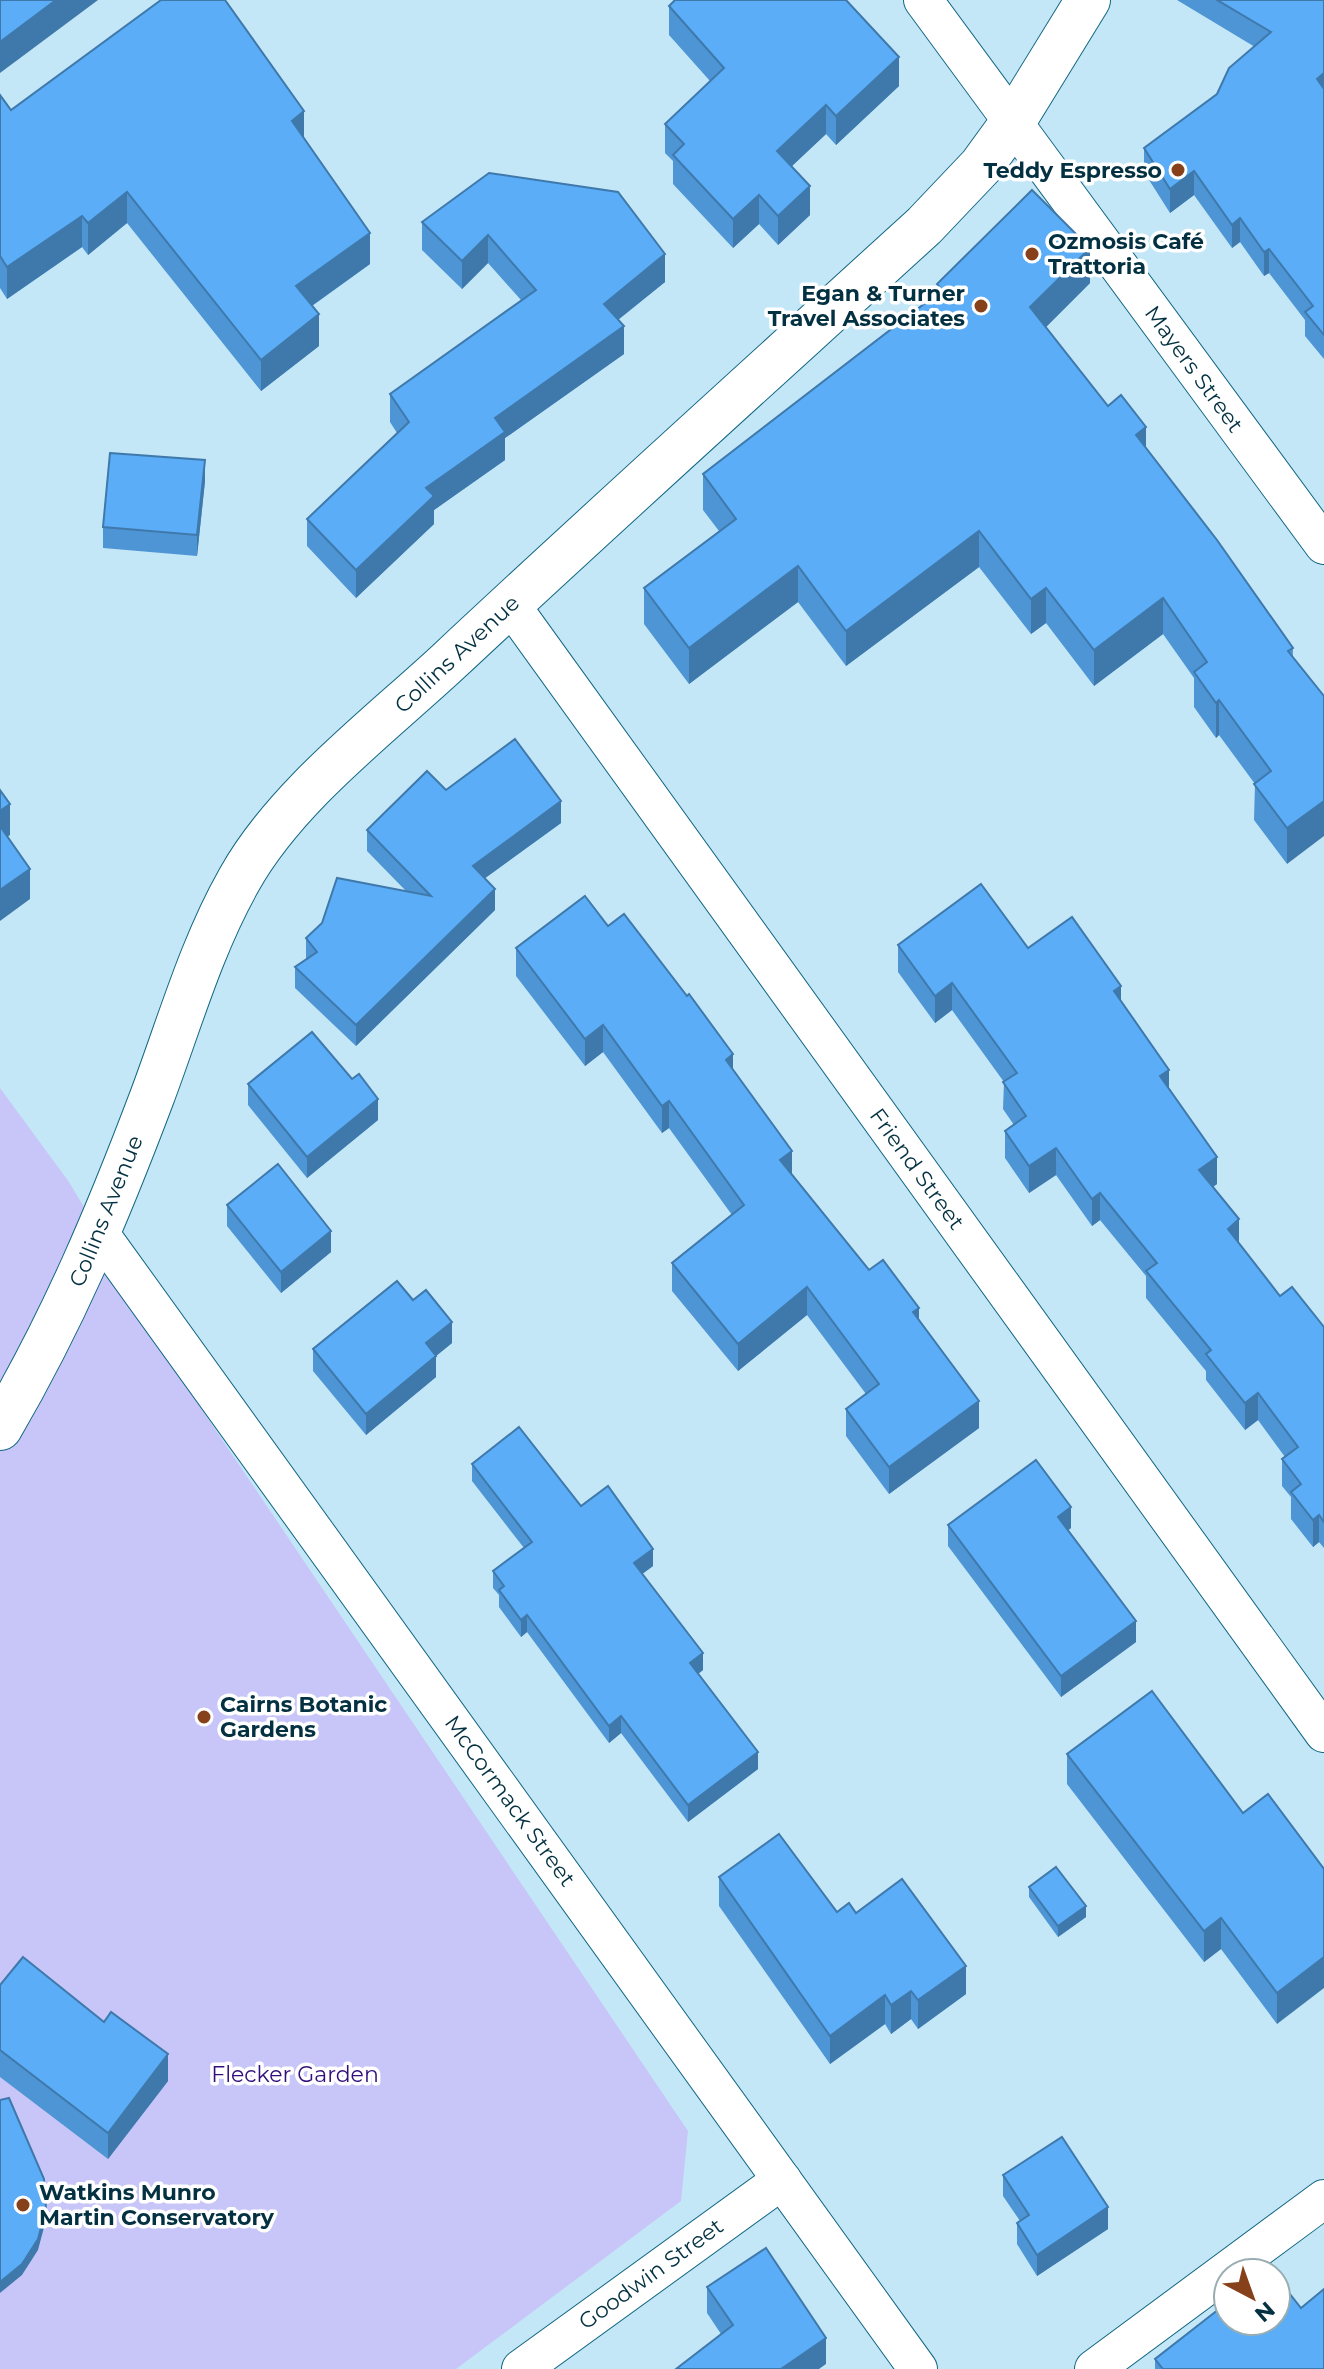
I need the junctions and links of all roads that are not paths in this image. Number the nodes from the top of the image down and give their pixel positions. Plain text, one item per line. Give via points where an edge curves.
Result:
1 (923, 0) edge
2 (1088, 0) edge
3 (1013, 122) junction
4 (1324, 545) edge
5 (510, 604) junction
6 (100, 1234) junction
7 (0, 1428) edge
8 (1324, 1733) edge
9 (782, 2180) junction
10 (1324, 2199) edge
11 (521, 2369) edge
12 (918, 2369) edge
13 (1094, 2369) edge

1 - 3 street, Mayers Street
2 - 3 street, Collins Avenue
3 - 4 street, Mayers Street
3 - 5 street, Collins Avenue via 981,166 924,226
5 - 6 street, Collins Avenue via 327,775 269,835 239,881 212,938
5 - 8 street, Friend Street
6 - 7 street, Collins Avenue via 47,1347
6 - 9 street, McCormack Street
9 - 11 street, Goodwin Street
9 - 12 street, McCormack Street
10 - 13 street

